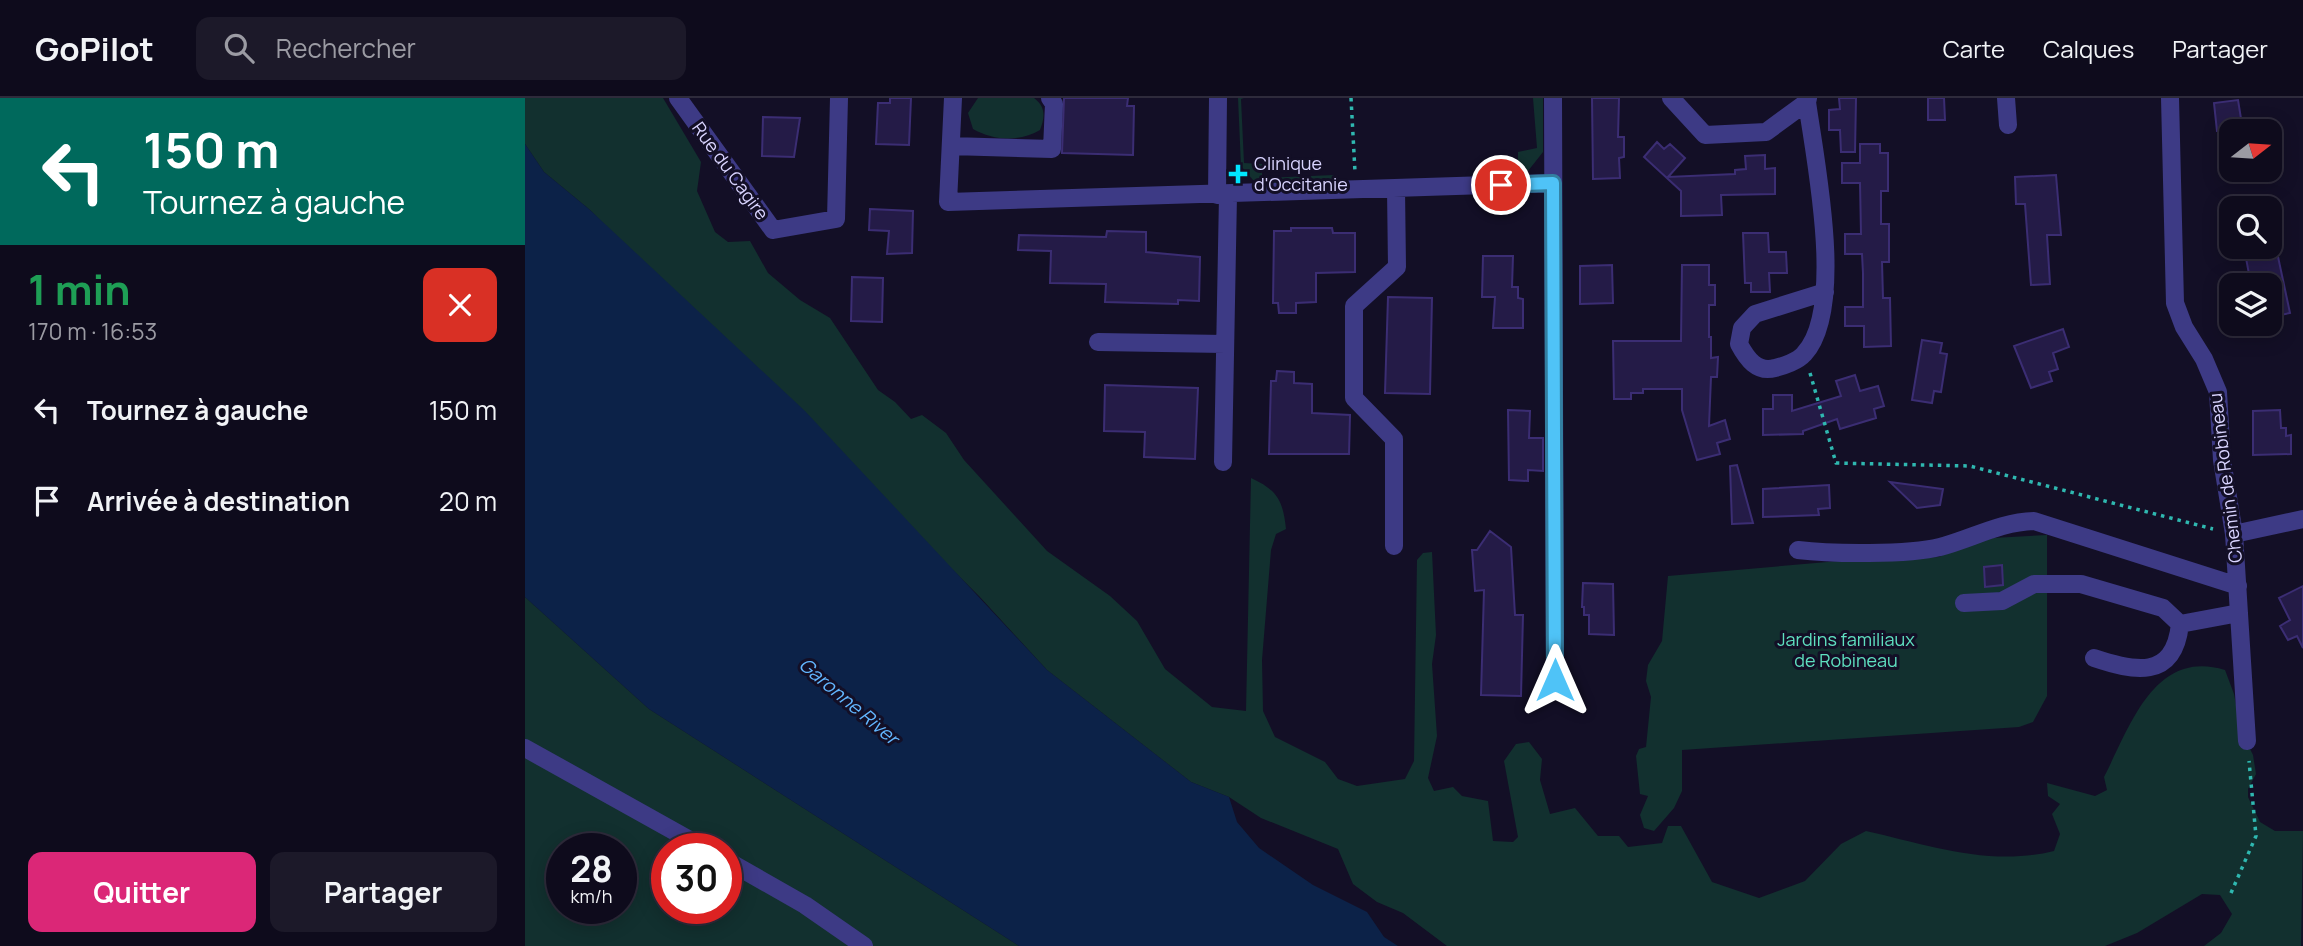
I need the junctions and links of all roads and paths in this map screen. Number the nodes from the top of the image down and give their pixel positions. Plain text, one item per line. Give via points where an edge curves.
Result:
1 (678, 98) edge
2 (839, 98) edge
3 (953, 98) edge
4 (1050, 98) edge
5 (1218, 98) edge
6 (1351, 98) edge
7 (1553, 98) edge
8 (1671, 98) edge
9 (2006, 98) edge
10 (2170, 98) edge
11 (1808, 100) edge
12 (2008, 125) dead end
13 (951, 146) junction
14 (1356, 178) dead end
15 (1553, 183) junction
16 (1396, 189) junction
17 (1222, 195) junction
18 (1825, 292) junction
19 (1098, 342) dead end
20 (1225, 344) junction
21 (1804, 355) junction
22 (1223, 463) dead end
23 (2303, 519) edge
24 (2234, 534) junction
25 (1394, 546) dead end
26 (1798, 550) dead end
27 (2238, 586) junction
28 (1964, 603) dead end
29 (2239, 613) junction
30 (2180, 624) junction
31 (2094, 659) dead end
32 (1555, 680) dead end
33 (2247, 741) joint
34 (525, 748) edge
35 (677, 833) edge
36 (742, 869) edge
37 (2231, 892) dead end
38 (864, 946) edge

1 - 2 street, Rue du Cagire via 773,230 836,219
3 - 13 street
4 - 13 street via 1054,104 1052,149
5 - 17 street
6 - 14 path
7 - 15 street
8 - 11 street via 1705,135 1766,132
9 - 12 street
10 - 24 street, Chemin de Robineau via 2175,303 2218,392 2222,460
11 - 18 street via 1826,246
13 - 17 street via 948,202
15 - 16 street
15 - 32 street
16 - 17 street
16 - 25 street via 1397,267 1354,306 1354,398 1394,439
17 - 20 street
18 - 21 street via 1817,331
18 - 21 street via 1755,314 1742,328 1739,344 1759,368 1772,369
19 - 20 street
20 - 22 street
21 - 24 path via 1836,463 1970,466
23 - 24 street
24 - 27 street, Chemin de Robineau
26 - 27 street via 1938,548 2016,522 2045,522
27 - 29 street, Chemin de Robineau
28 - 30 street via 2002,601 2034,584 2081,584 2163,608
29 - 30 street
29 - 33 street, Chemin de Robineau
30 - 31 street via 2178,642 2165,660 2151,667 2133,670
33 - 37 path via 2256,836
34 - 35 street
36 - 38 street

